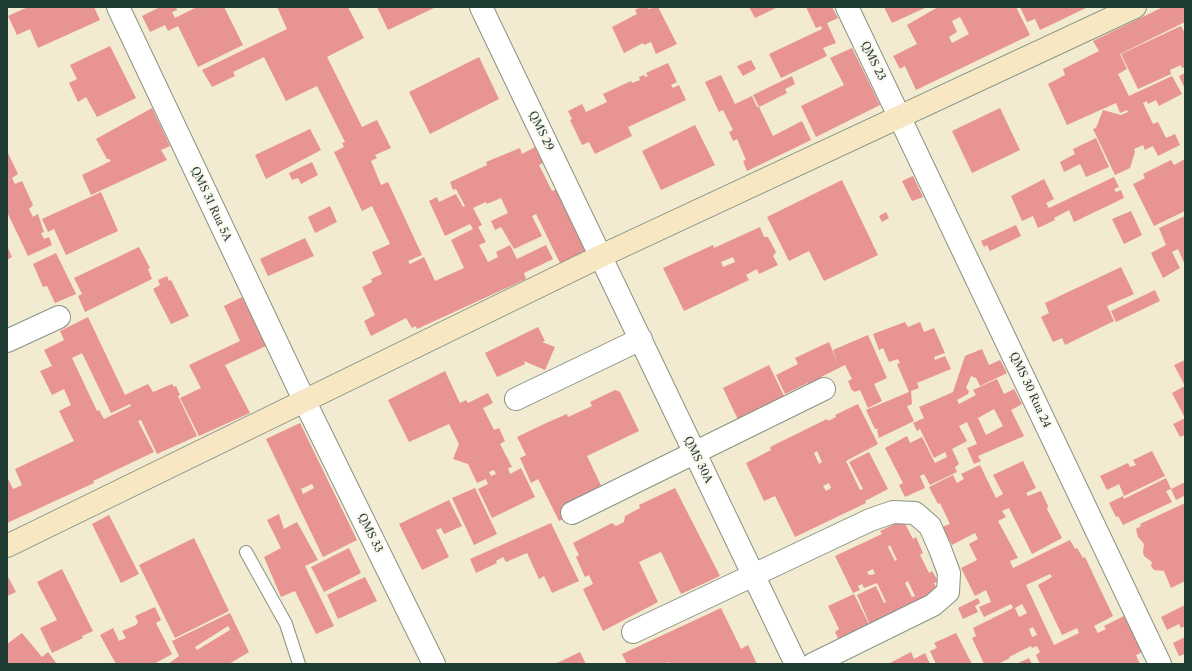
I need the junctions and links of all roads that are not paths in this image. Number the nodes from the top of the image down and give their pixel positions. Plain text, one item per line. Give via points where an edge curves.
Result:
1 (118, 7) edge
2 (481, 7) edge
3 (847, 7) edge
4 (1135, 7) edge
5 (900, 115) junction
6 (601, 256) junction
7 (59, 317) dead end
8 (641, 339) junction
9 (7, 342) edge
10 (824, 389) dead end
11 (516, 399) dead end
12 (305, 402) junction
13 (695, 453) junction
14 (572, 513) dead end
15 (7, 546) edge
16 (246, 552) dead end
17 (754, 576) junction
18 (633, 632) dead end
19 (299, 664) edge
20 (434, 664) edge
21 (796, 664) edge
22 (813, 664) edge
23 (1160, 664) edge

1 - 12 street, QMS 31 Rua 5A
2 - 6 street, QMS 29
3 - 5 street, QMS 23
4 - 5 street
5 - 6 street
5 - 23 street, QMS 30 Rua 24
6 - 8 street, QMS 30A
6 - 12 street
7 - 9 street
8 - 11 street
8 - 13 street, QMS 30A
10 - 13 street
12 - 15 street
12 - 20 street, QMS 33
13 - 14 street
13 - 17 street, QMS 30A
16 - 19 lane via 286,624
17 - 18 street
17 - 21 street, QMS 30A
17 - 22 street via 870,520 893,512 915,513 930,526 949,573 948,592 932,605

